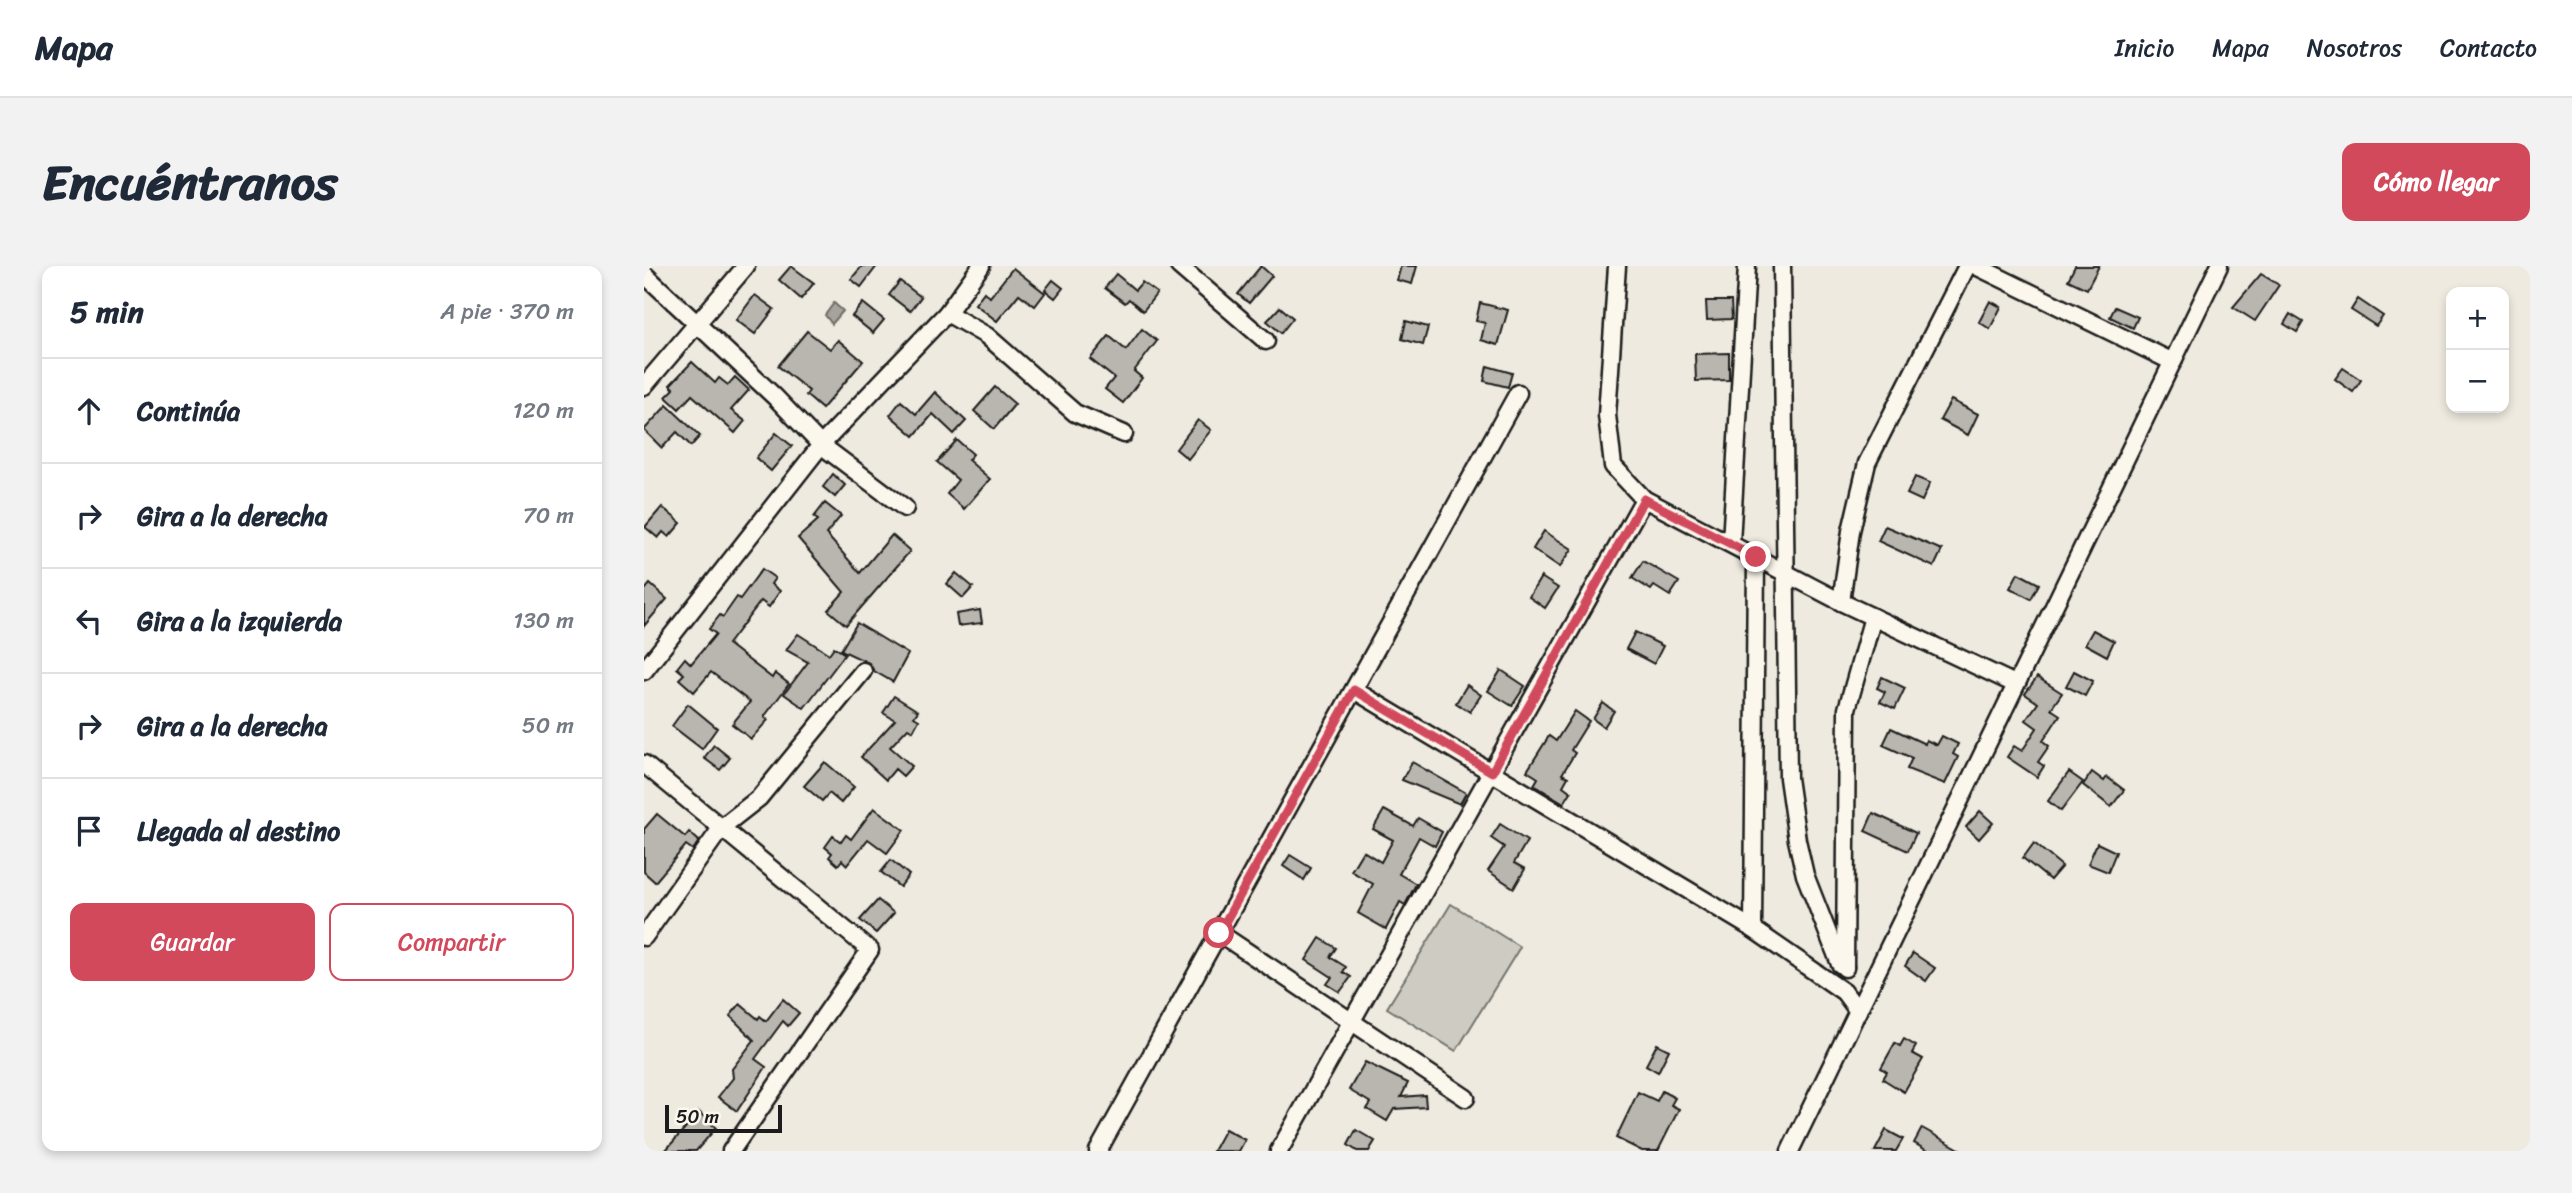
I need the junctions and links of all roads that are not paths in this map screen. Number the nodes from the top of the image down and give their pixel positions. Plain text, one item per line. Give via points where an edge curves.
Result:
1 (747, 266) edge
2 (981, 266) edge
3 (1180, 266) edge
4 (1618, 266) edge
5 (1747, 266) edge
6 (1782, 266) edge
7 (1967, 266) edge
8 (1976, 266) edge
9 (2219, 266) edge
10 (644, 274) edge
11 (947, 313) junction
12 (696, 323) junction
13 (1266, 341) dead end
14 (2173, 362) junction
15 (644, 386) edge
16 (1518, 393) dead end
17 (1124, 434) dead end
18 (821, 445) junction
19 (1644, 499) junction
20 (905, 509) dead end
21 (1731, 543) junction
22 (1756, 557) junction
23 (1787, 573) junction
24 (1841, 601) junction
25 (1874, 617) junction
26 (644, 671) edge
27 (863, 671) dead end
28 (2015, 684) junction
29 (1354, 690) junction
30 (644, 764) edge
31 (1492, 772) junction
32 (722, 827) junction
33 (1753, 929) junction
34 (1219, 933) junction
35 (644, 937) edge
36 (1845, 967) junction
37 (1844, 992) junction
38 (1858, 1012) junction
39 (1352, 1022) junction
40 (1465, 1098) dead end
41 (731, 1151) edge
42 (1098, 1151) edge
43 (1279, 1151) edge
44 (1790, 1151) edge

1 - 12 street
2 - 11 street
3 - 13 street
4 - 19 street via 1607,415 1613,466
5 - 21 street
6 - 23 street
7 - 24 street via 1867,463
8 - 14 street
9 - 14 street
10 - 12 street
11 - 17 street via 987,337 1075,413
11 - 18 street
12 - 15 street
12 - 18 street
14 - 28 street
16 - 29 street
18 - 20 street
18 - 26 street
19 - 21 street
19 - 31 street
21 - 22 street
22 - 23 street
22 - 33 street
23 - 24 street
23 - 36 street via 1784,703 1797,840 1805,875
24 - 25 street
25 - 28 street
25 - 36 street via 1847,709
27 - 32 street via 759,798
28 - 38 street
29 - 31 street
29 - 34 street
30 - 32 street
31 - 33 street
31 - 39 street
32 - 35 street
32 - 41 street via 870,950
33 - 37 street
34 - 39 street
34 - 42 street
36 - 37 street
37 - 38 street
38 - 44 street
39 - 40 street
39 - 43 street

